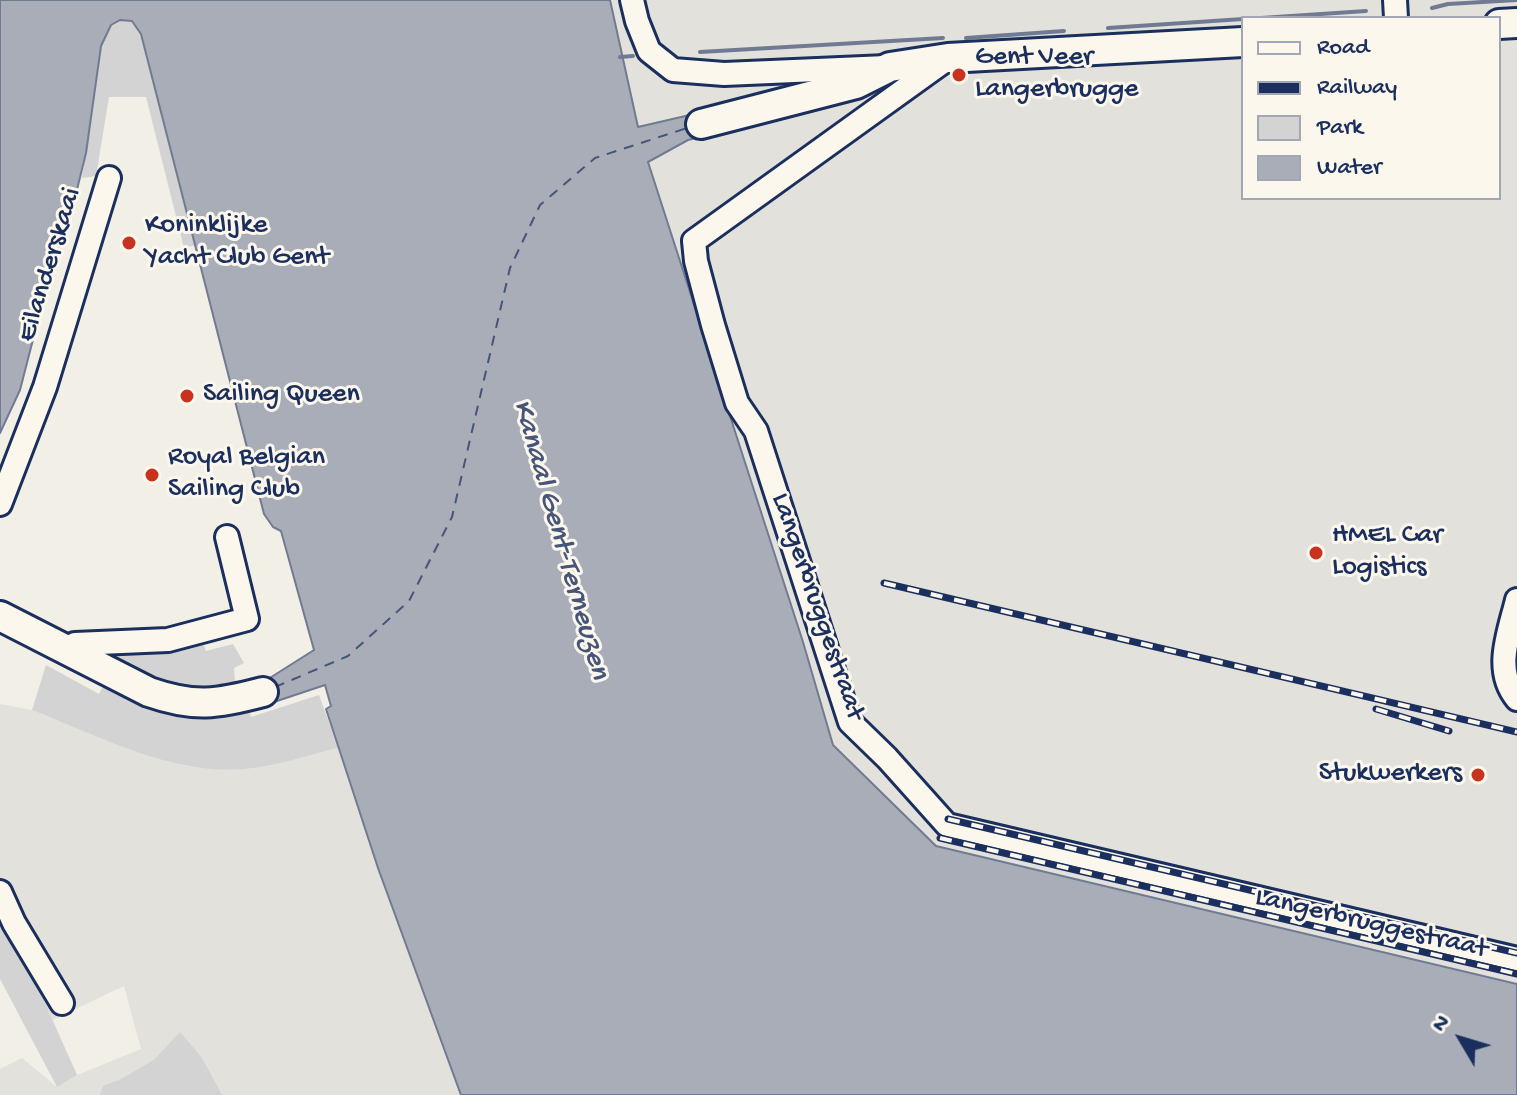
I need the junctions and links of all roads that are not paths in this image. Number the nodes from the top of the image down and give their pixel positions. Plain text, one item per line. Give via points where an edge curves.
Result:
1 (632, 0) edge
2 (1241, 42) edge
3 (948, 58) junction
4 (890, 67) junction
5 (701, 124) dead end
6 (109, 178) dead end
7 (0, 504) edge
8 (227, 537) dead end
9 (1517, 600) edge
10 (0, 616) edge
11 (71, 652) junction
12 (263, 692) dead end
13 (1517, 699) edge
14 (0, 892) edge
15 (1517, 959) edge
16 (62, 1003) dead end

1 - 4 street via 649,51 673,70 724,74
2 - 3 main road
3 - 4 main road
3 - 15 street, Langerbruggestraat via 694,241 737,403 756,431 850,722 947,825
4 - 5 main road via 856,84
6 - 7 street, Eilanderskaai via 45,387
8 - 11 street via 247,619 168,640 75,644
9 - 13 street via 1504,657 1505,679
10 - 11 main road
11 - 12 main road via 173,700 201,704
14 - 16 street

